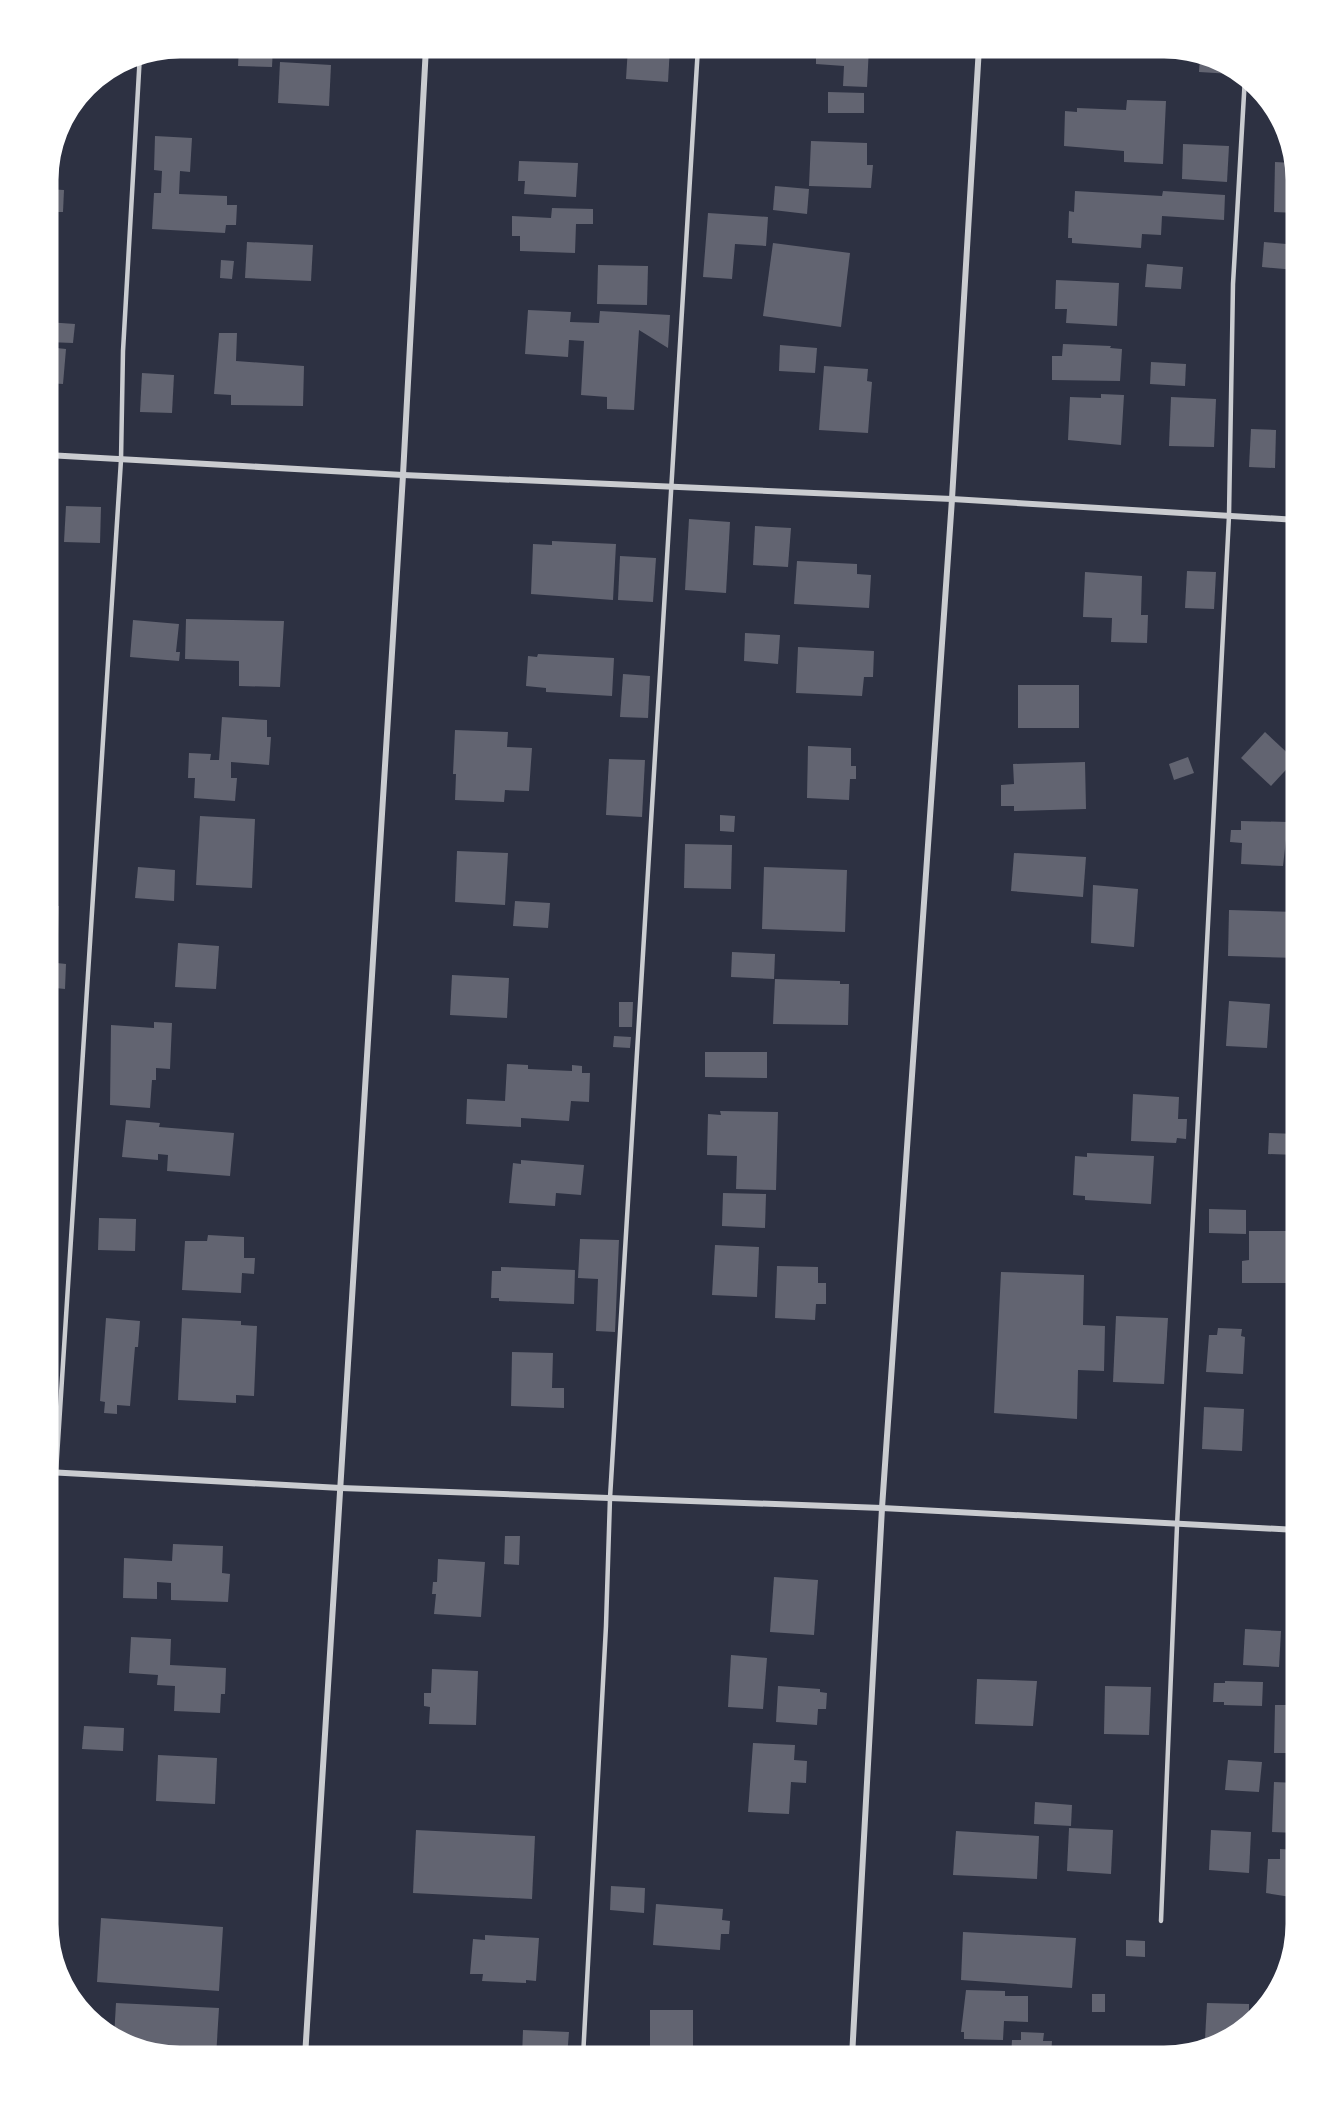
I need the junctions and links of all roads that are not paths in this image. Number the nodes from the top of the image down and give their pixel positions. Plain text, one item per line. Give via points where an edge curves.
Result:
1 (425, 57) edge
2 (697, 57) edge
3 (978, 57) edge
4 (139, 64) edge
5 (1244, 88) edge
6 (57, 456) edge
7 (121, 460) junction
8 (403, 475) junction
9 (672, 487) junction
10 (952, 499) junction
11 (1229, 516) junction
12 (1287, 519) edge
13 (57, 1457) edge
14 (57, 1473) edge
15 (341, 1488) junction
16 (610, 1498) junction
17 (882, 1508) junction
18 (1177, 1526) junction
19 (1287, 1530) edge
20 (1161, 1921) dead end
21 (306, 2047) edge
22 (584, 2047) edge
23 (853, 2047) edge

1 - 8 street
2 - 9 lane
3 - 10 street
4 - 7 lane via 123,351
5 - 11 lane via 1233,284
6 - 7 street
7 - 8 street
7 - 13 lane
8 - 9 street
8 - 15 street
9 - 10 street
9 - 16 lane
10 - 11 street
10 - 17 street
11 - 12 street
11 - 18 lane
14 - 15 street
15 - 16 street
15 - 21 street
16 - 17 street
16 - 22 lane
17 - 18 street
17 - 23 street
18 - 19 street
18 - 20 lane

